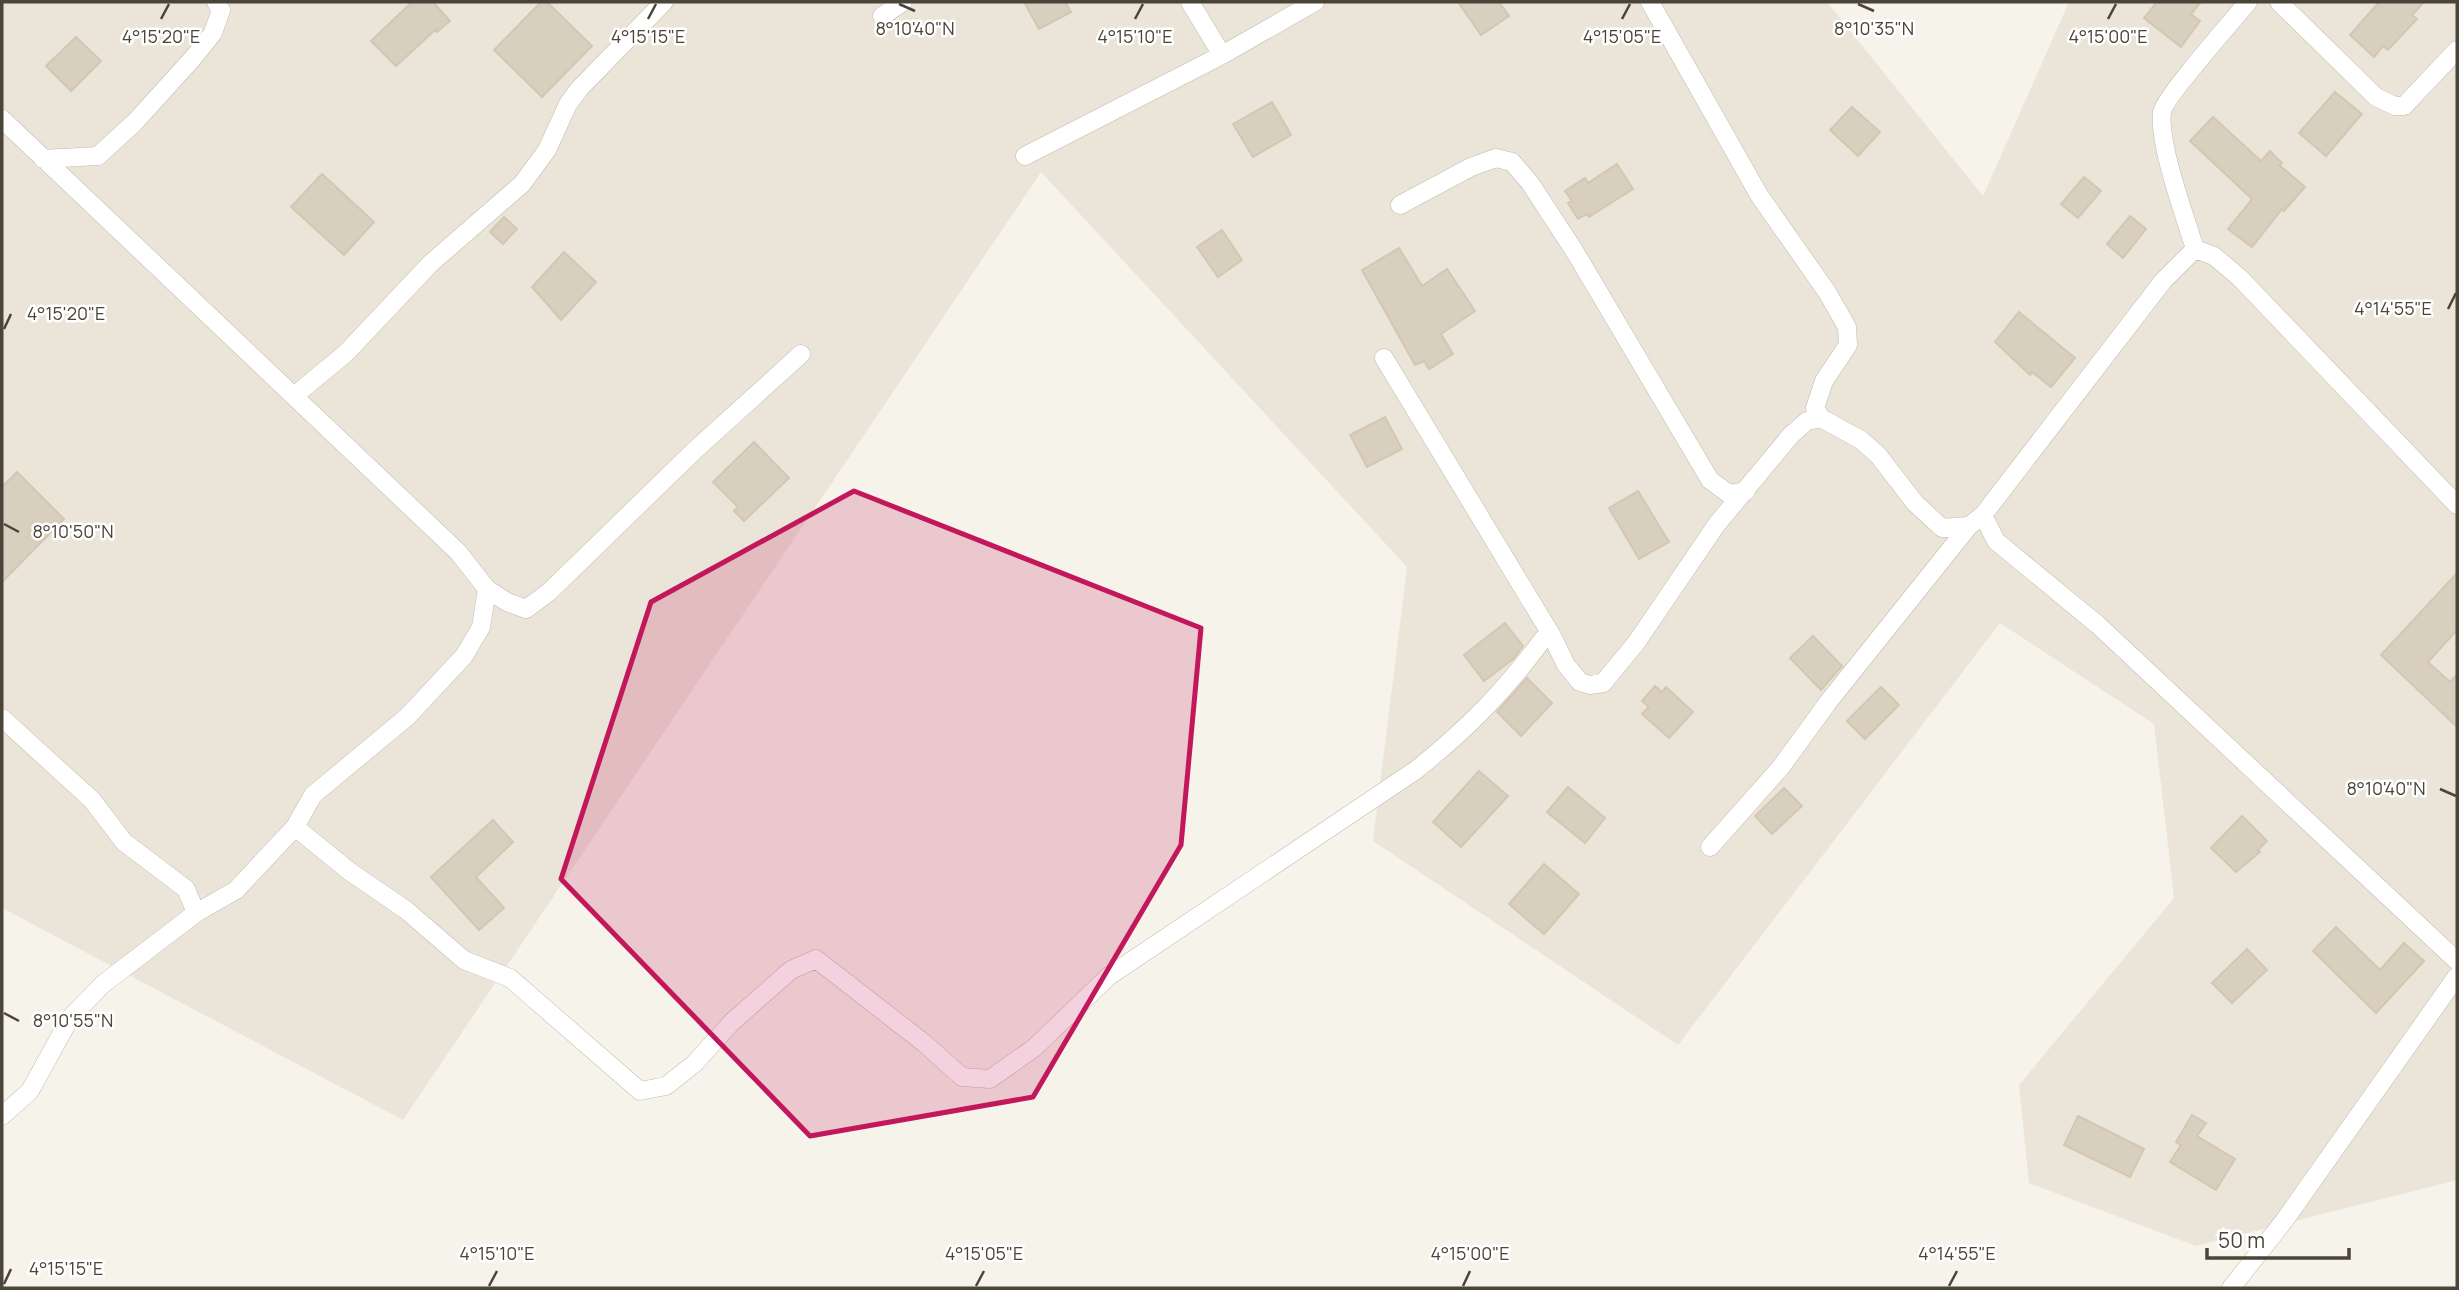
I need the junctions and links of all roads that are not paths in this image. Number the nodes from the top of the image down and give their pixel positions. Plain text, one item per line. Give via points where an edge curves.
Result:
1 (216, 2) edge
2 (664, 2) edge
3 (903, 2) edge
4 (1190, 2) edge
5 (1315, 2) edge
6 (1650, 2) edge
7 (2248, 2) edge
8 (2278, 2) edge
9 (882, 16) dead end
10 (2457, 50) edge
11 (1222, 55) junction
12 (2, 119) edge
13 (1025, 156) dead end
14 (43, 159) junction
15 (1400, 205) dead end
16 (2195, 249) junction
17 (801, 354) dead end
18 (1384, 358) dead end
19 (294, 396) junction
20 (1821, 418) junction
21 (1746, 491) junction
22 (2457, 505) edge
23 (1976, 520) junction
24 (487, 589) junction
25 (1552, 636) junction
26 (2, 718) edge
27 (295, 827) junction
28 (1710, 847) dead end
29 (196, 913) junction
30 (2457, 961) edge
31 (2457, 976) edge
32 (2, 1116) edge
33 (2231, 1288) edge

1 - 14 street via 221,10 213,33 135,122 98,156
2 - 19 street via 580,88 543,157 522,184 431,263 346,353
3 - 9 street
4 - 11 street
5 - 11 street
6 - 20 street via 1759,195 1847,327 1848,345 1824,381 1815,408
7 - 16 street via 2168,95 2162,112 2172,169
8 - 10 street via 2376,97 2395,106 2404,106
11 - 13 street
12 - 14 street
14 - 19 street
15 - 21 street via 1471,167 1496,158 1513,162 1575,252 1710,480 1729,494
16 - 22 street via 2214,256 2240,278
16 - 23 street via 2163,281
17 - 24 street via 526,610
18 - 25 street
19 - 24 street via 458,552
20 - 21 street via 1807,421 1791,435
20 - 23 street via 1878,455 1915,503 1942,528
21 - 25 street via 1717,524 1636,643 1603,683 1580,682
23 - 28 street via 1781,767
23 - 30 street via 2098,625
24 - 27 street via 481,627 464,656 407,717 313,795
25 - 27 street via 1543,639 1506,689 1416,770 1109,976 1034,1048 990,1079 962,1077 816,959 791,970 666,1086 640,1091 510,978 464,960 407,910
26 - 29 street via 92,800 124,842 186,889
27 - 29 street via 236,890
29 - 32 street via 103,984 70,1018 30,1091
31 - 33 street via 2284,1221

